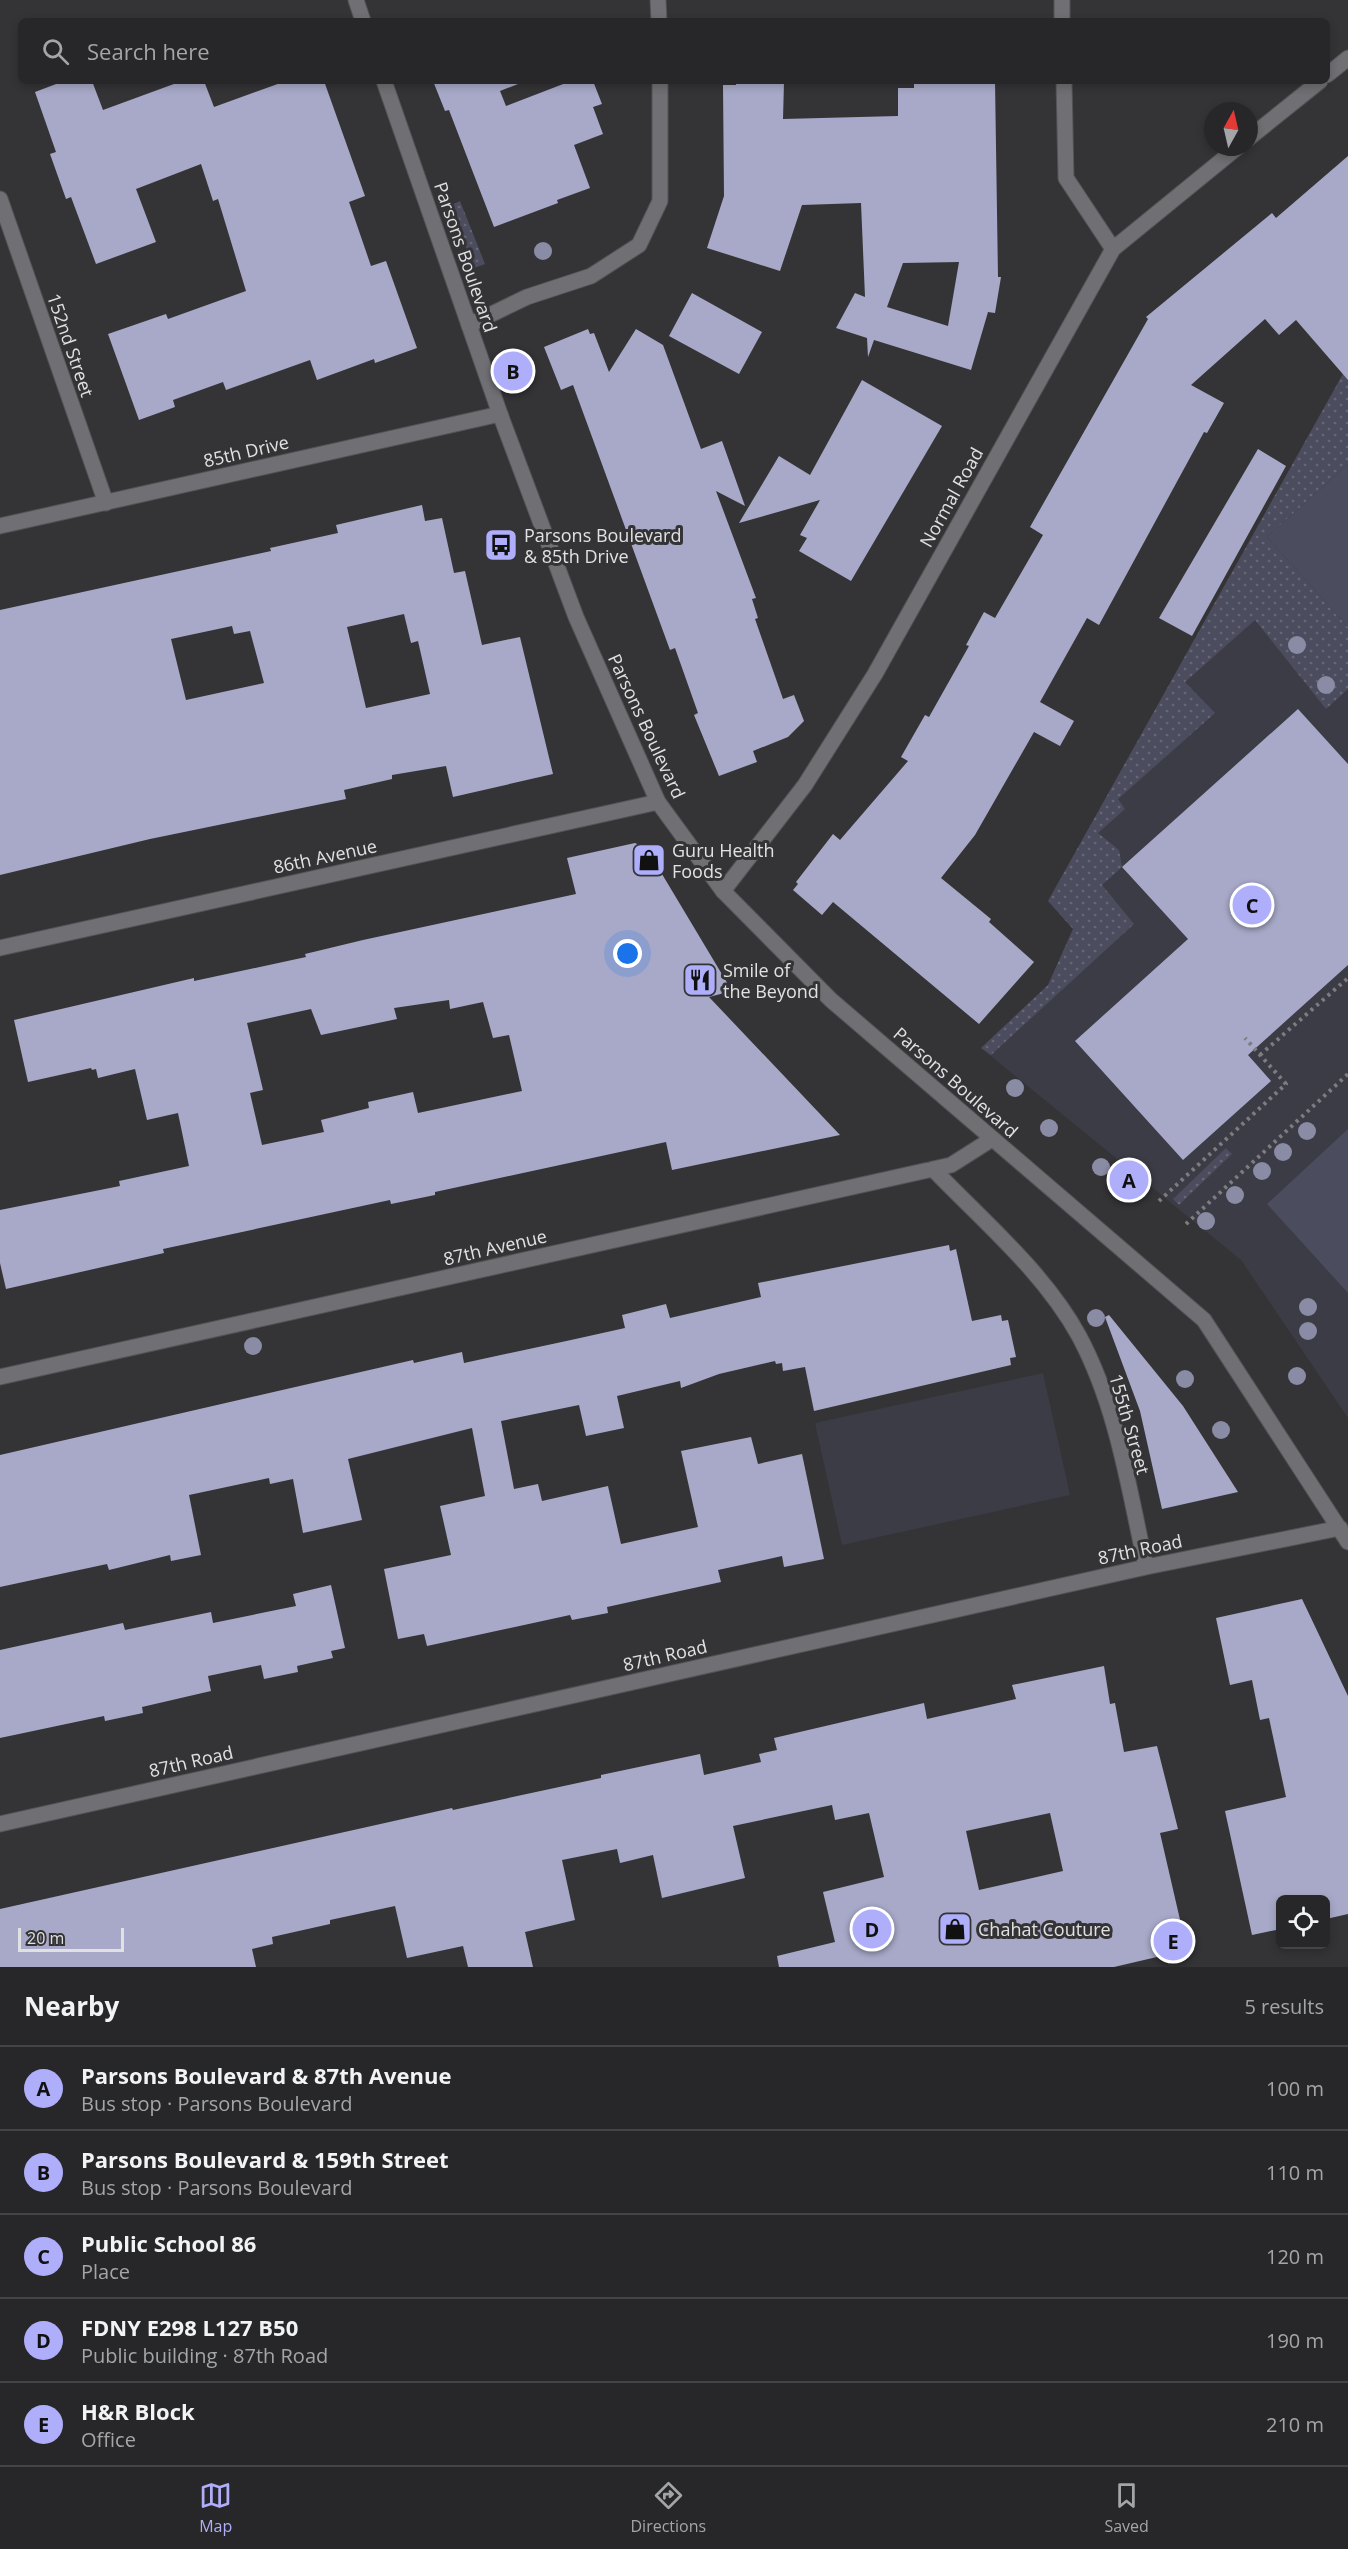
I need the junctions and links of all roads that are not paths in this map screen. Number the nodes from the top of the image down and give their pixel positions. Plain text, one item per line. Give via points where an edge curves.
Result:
1 (356, 0) edge
2 (658, 0) edge
3 (1062, 0) edge
4 (362, 18) edge
5 (659, 18) edge
6 (1062, 18) edge
7 (1348, 58) edge
8 (1330, 73) edge
9 (385, 84) edge
10 (660, 84) edge
11 (1064, 84) edge
12 (1316, 84) edge
13 (1258, 131) edge
14 (1227, 156) edge
15 (0, 199) edge
16 (1113, 249) junction
17 (469, 325) junction
18 (500, 414) junction
19 (105, 503) junction
20 (0, 526) edge
21 (658, 802) junction
22 (723, 891) junction
23 (0, 948) edge
24 (992, 1139) junction
25 (933, 1169) junction
26 (0, 1377) edge
27 (1340, 1528) junction
28 (1348, 1542) edge
29 (1146, 1567) junction
30 (0, 1824) edge

1 - 4 street
2 - 5 street
3 - 6 street
7 - 8 street
9 - 17 street, Parsons Boulevard
10 - 17 street via 660,201 639,245 591,276 527,297
11 - 16 street via 1066,178
12 - 13 street
14 - 16 street, Normal Road
15 - 19 street, 152nd Street
16 - 22 street, Normal Road via 875,674 805,785
17 - 18 street, Parsons Boulevard
18 - 19 street, 85th Drive
18 - 21 street, Parsons Boulevard via 576,617
19 - 20 street, 85th Drive
21 - 22 street, Parsons Boulevard
21 - 23 street, 86th Avenue
22 - 24 street, Parsons Boulevard via 831,1000
24 - 25 street, 87th Avenue via 951,1165
24 - 27 street, Parsons Boulevard via 1204,1320
25 - 26 street, 87th Avenue
25 - 29 street, 155th Street via 1042,1283 1079,1336 1112,1417
27 - 28 street, Parsons Boulevard
27 - 29 street, 87th Road
29 - 30 street, 87th Road

